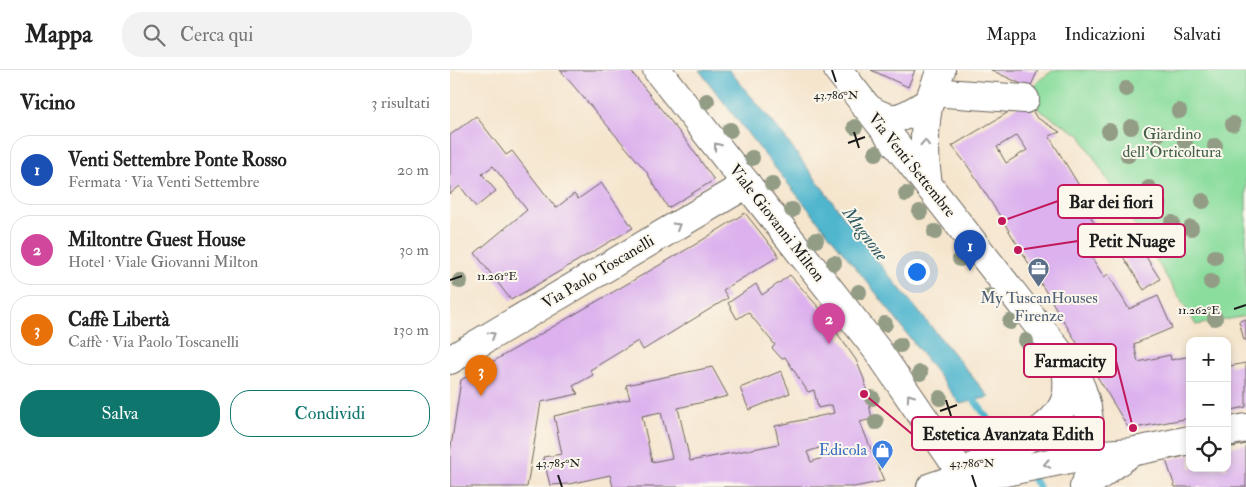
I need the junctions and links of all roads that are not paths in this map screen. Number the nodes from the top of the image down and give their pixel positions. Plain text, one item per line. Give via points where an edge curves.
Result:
1 (657, 70) edge
2 (838, 70) edge
3 (935, 87) edge
4 (1025, 99) dead end
5 (863, 104) junction
6 (747, 184) junction
7 (928, 185) junction
8 (450, 360) edge
9 (1066, 361) junction
10 (1246, 428) edge
11 (1231, 431) edge
12 (1186, 441) edge
13 (1000, 464) junction
14 (1090, 468) edge
15 (968, 481) edge
16 (931, 487) edge

6 -> 1 street, Viale Giovanni Milton
2 - 5 street, Via Venti Settembre
3 - 4 street
3 - 5 street, Via Venti Settembre via 907,115 892,119
7 -> 3 street via 925,153
5 - 7 street, Via Venti Settembre
8 -> 6 street, Via Paolo Toscanelli
15 -> 6 street, Viale Giovanni Milton via 878,351
7 - 9 street, Via Venti Settembre
9 - 13 street via 1067,394 1060,411
9 - 14 street, Via Venti Settembre via 1083,391 1087,407
10 - 11 street
12 - 14 street via 1131,452
14 -> 13 street
13 - 15 street
15 - 16 street

